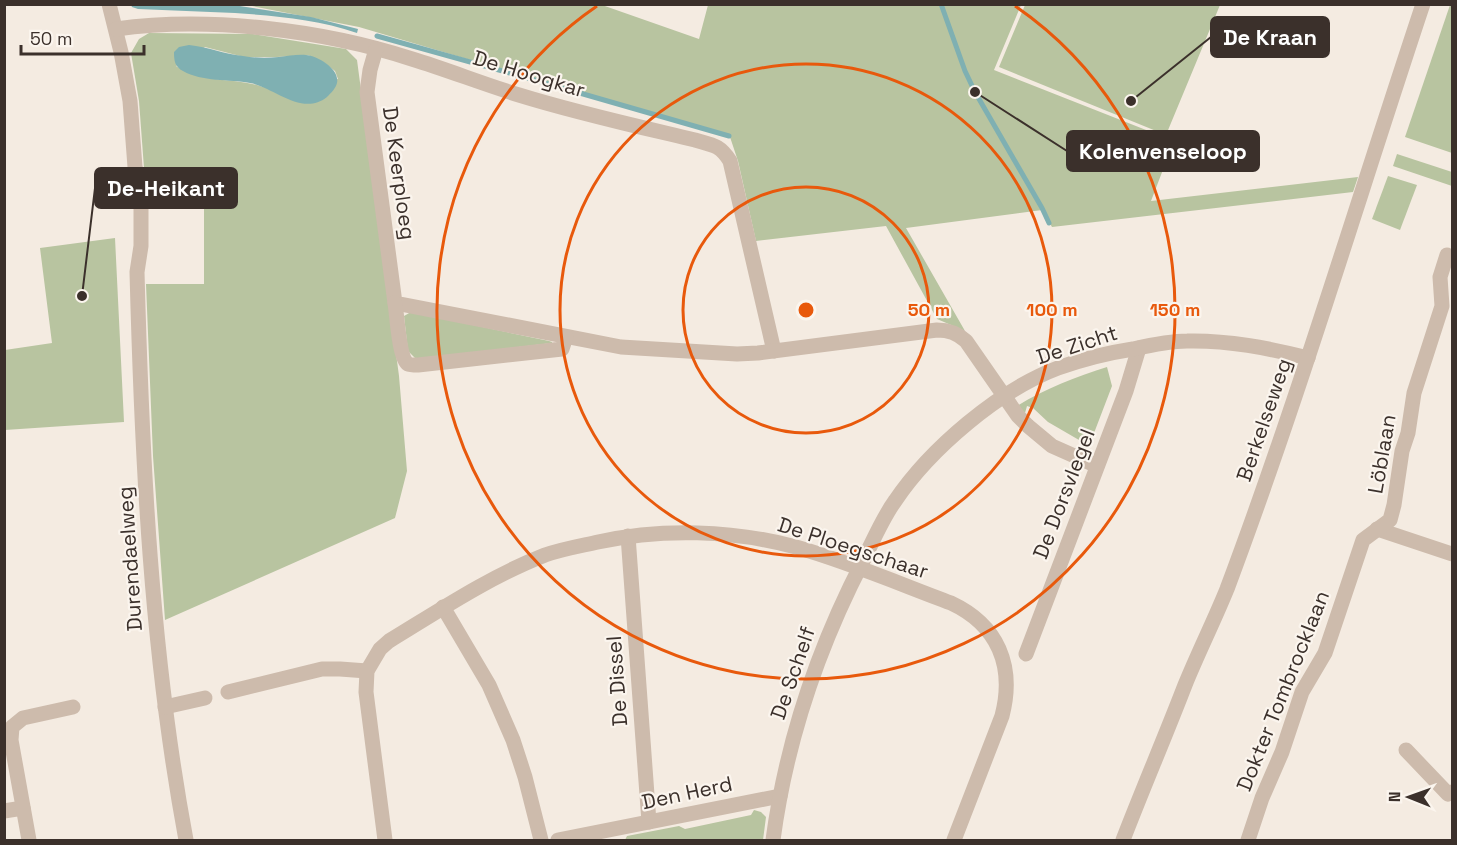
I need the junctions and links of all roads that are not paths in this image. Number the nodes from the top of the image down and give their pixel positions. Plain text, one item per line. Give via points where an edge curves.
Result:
1 (109, 4) edge
2 (1423, 4) edge
3 (116, 29) junction
4 (376, 49) junction
5 (1447, 255) dead end
6 (395, 303) junction
7 (1447, 307) edge
8 (566, 337) junction
9 (1139, 348) junction
10 (774, 351) junction
11 (1308, 358) junction
12 (1005, 397) junction
13 (1097, 466) junction
14 (1377, 529) junction
15 (628, 536) junction
16 (1452, 554) edge
17 (859, 568) junction
18 (443, 607) junction
19 (1026, 654) dead end
20 (367, 671) junction
21 (228, 692) dead end
22 (205, 698) dead end
23 (73, 707) dead end
24 (165, 707) junction
25 (1406, 750) dead end
26 (1452, 792) edge
27 (780, 796) junction
28 (23, 808) junction
29 (4, 811) edge
30 (649, 822) junction
31 (29, 840) edge
32 (186, 840) edge
33 (385, 840) edge
34 (541, 840) edge
35 (558, 840) edge
36 (773, 840) edge
37 (954, 840) edge
38 (1123, 840) edge
39 (1248, 840) edge

1 - 3 street, Durendaelweg
2 - 11 street, Berkelseweg
3 - 4 street, De Hoogkar via 222,25 327,38
3 - 24 street, Durendaelweg via 141,189 137,272 143,451
4 - 6 street, De Keerploeg via 367,92
4 - 10 street, De Hoogkar via 546,103 723,150 730,161
5 - 7 street, Löblaan via 1440,277
6 - 8 street
6 - 8 street, De Keerploeg via 402,353 410,365 562,349
7 - 14 street, Löblaan via 1413,393 1390,520
8 - 10 street via 621,347 737,354
9 - 11 street, De Zicht via 1186,341 1217,342
9 - 12 street, De Zicht via 1099,355 1056,369
9 - 13 street, De Dorsvlegel
10 - 12 street via 947,330 966,341
11 - 38 street, Berkelseweg via 1226,591
12 - 13 street via 1023,421 1052,446
12 - 17 street, De Zicht via 955,434 920,469 894,502
13 - 19 street, De Dorsvlegel
14 - 16 street
14 - 39 street, Dokter Tombrocklaan via 1362,540 1325,653 1302,692
15 - 17 street, De Ploegschaar via 682,533 757,538
15 - 18 street, De Ploegschaar via 547,554 499,575
15 - 30 street, De Dissel
17 - 27 street, De Schelf via 815,668
17 - 37 street, De Ploegschaar via 965,609 983,625 1002,657 1007,680 1002,716
18 - 20 street, De Ploegschaar via 389,641
18 - 34 street via 489,685 513,740
20 - 21 street via 322,669
20 - 33 street via 366,692
22 - 24 street
23 - 28 street via 23,718 12,727
24 - 32 street, Durendaelweg
25 - 26 street via 1448,794
27 - 30 street, Den Herd
27 - 36 street
28 - 29 street
28 - 31 street
30 - 35 street, Den Herd

